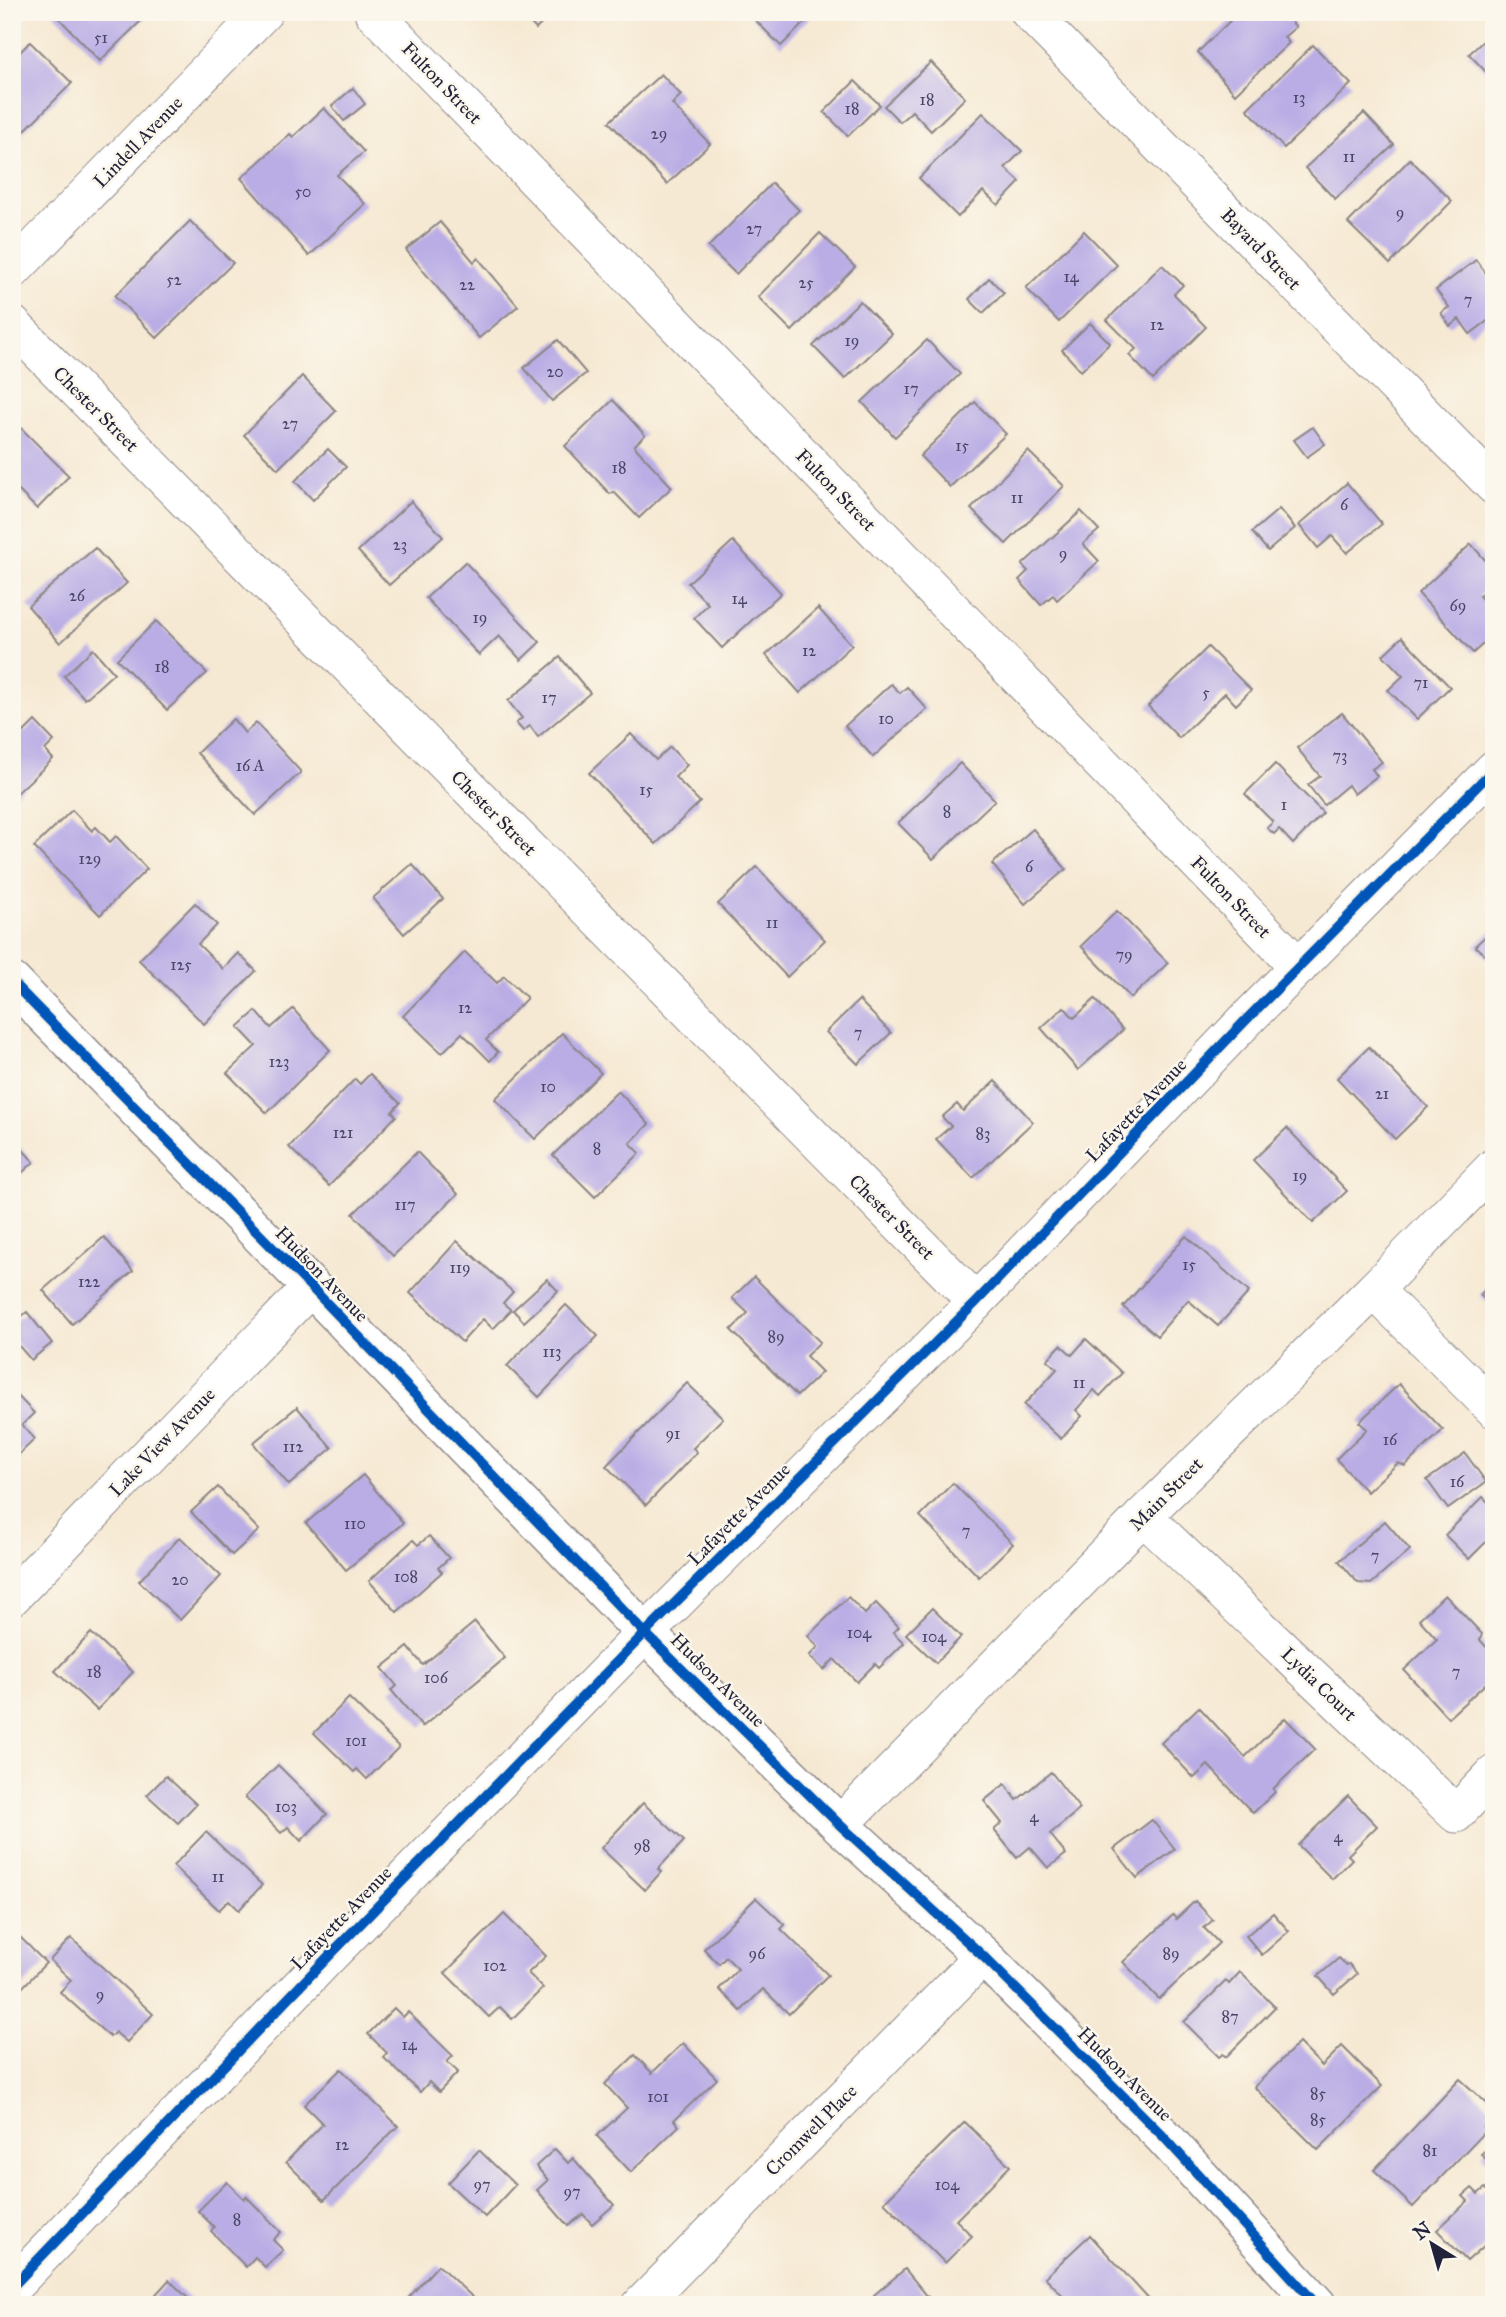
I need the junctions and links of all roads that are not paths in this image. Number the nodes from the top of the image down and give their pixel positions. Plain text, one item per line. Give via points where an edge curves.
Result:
1 (264, 12) edge
2 (373, 12) edge
3 (1029, 12) edge
4 (12, 271) edge
5 (12, 324) edge
6 (1494, 486) edge
7 (1494, 768) edge
8 (1299, 967) junction
9 (12, 982) edge
10 (1494, 1167) edge
11 (311, 1287) junction
12 (1374, 1290) junction
13 (976, 1302) junction
14 (1494, 1409) edge
15 (1143, 1516) junction
16 (12, 1597) edge
17 (645, 1633) junction
18 (1494, 1774) edge
19 (840, 1825) junction
20 (983, 1956) junction
21 (12, 2287) edge
22 (640, 2305) edge
23 (1317, 2305) edge

1 - 4 street, Lindell Avenue
2 - 8 street, Fulton Street
3 - 6 street, Bayard Street
5 - 13 street, Chester Street
7 - 8 street, Lafayette Avenue
8 - 13 street, Lafayette Avenue
9 - 11 street, Hudson Avenue
10 - 12 street, Main Street
11 - 16 street, Lake View Avenue
11 - 17 street, Hudson Avenue
12 - 14 street
12 - 15 street, Main Street
13 - 17 street, Lafayette Avenue
15 - 18 street, Lydia Court via 1456,1814
15 - 19 street, Main Street
17 - 19 street, Hudson Avenue
17 - 21 street, Lafayette Avenue
19 - 20 street, Hudson Avenue
20 - 22 street, Cromwell Place
20 - 23 street, Hudson Avenue via 1163,2136

